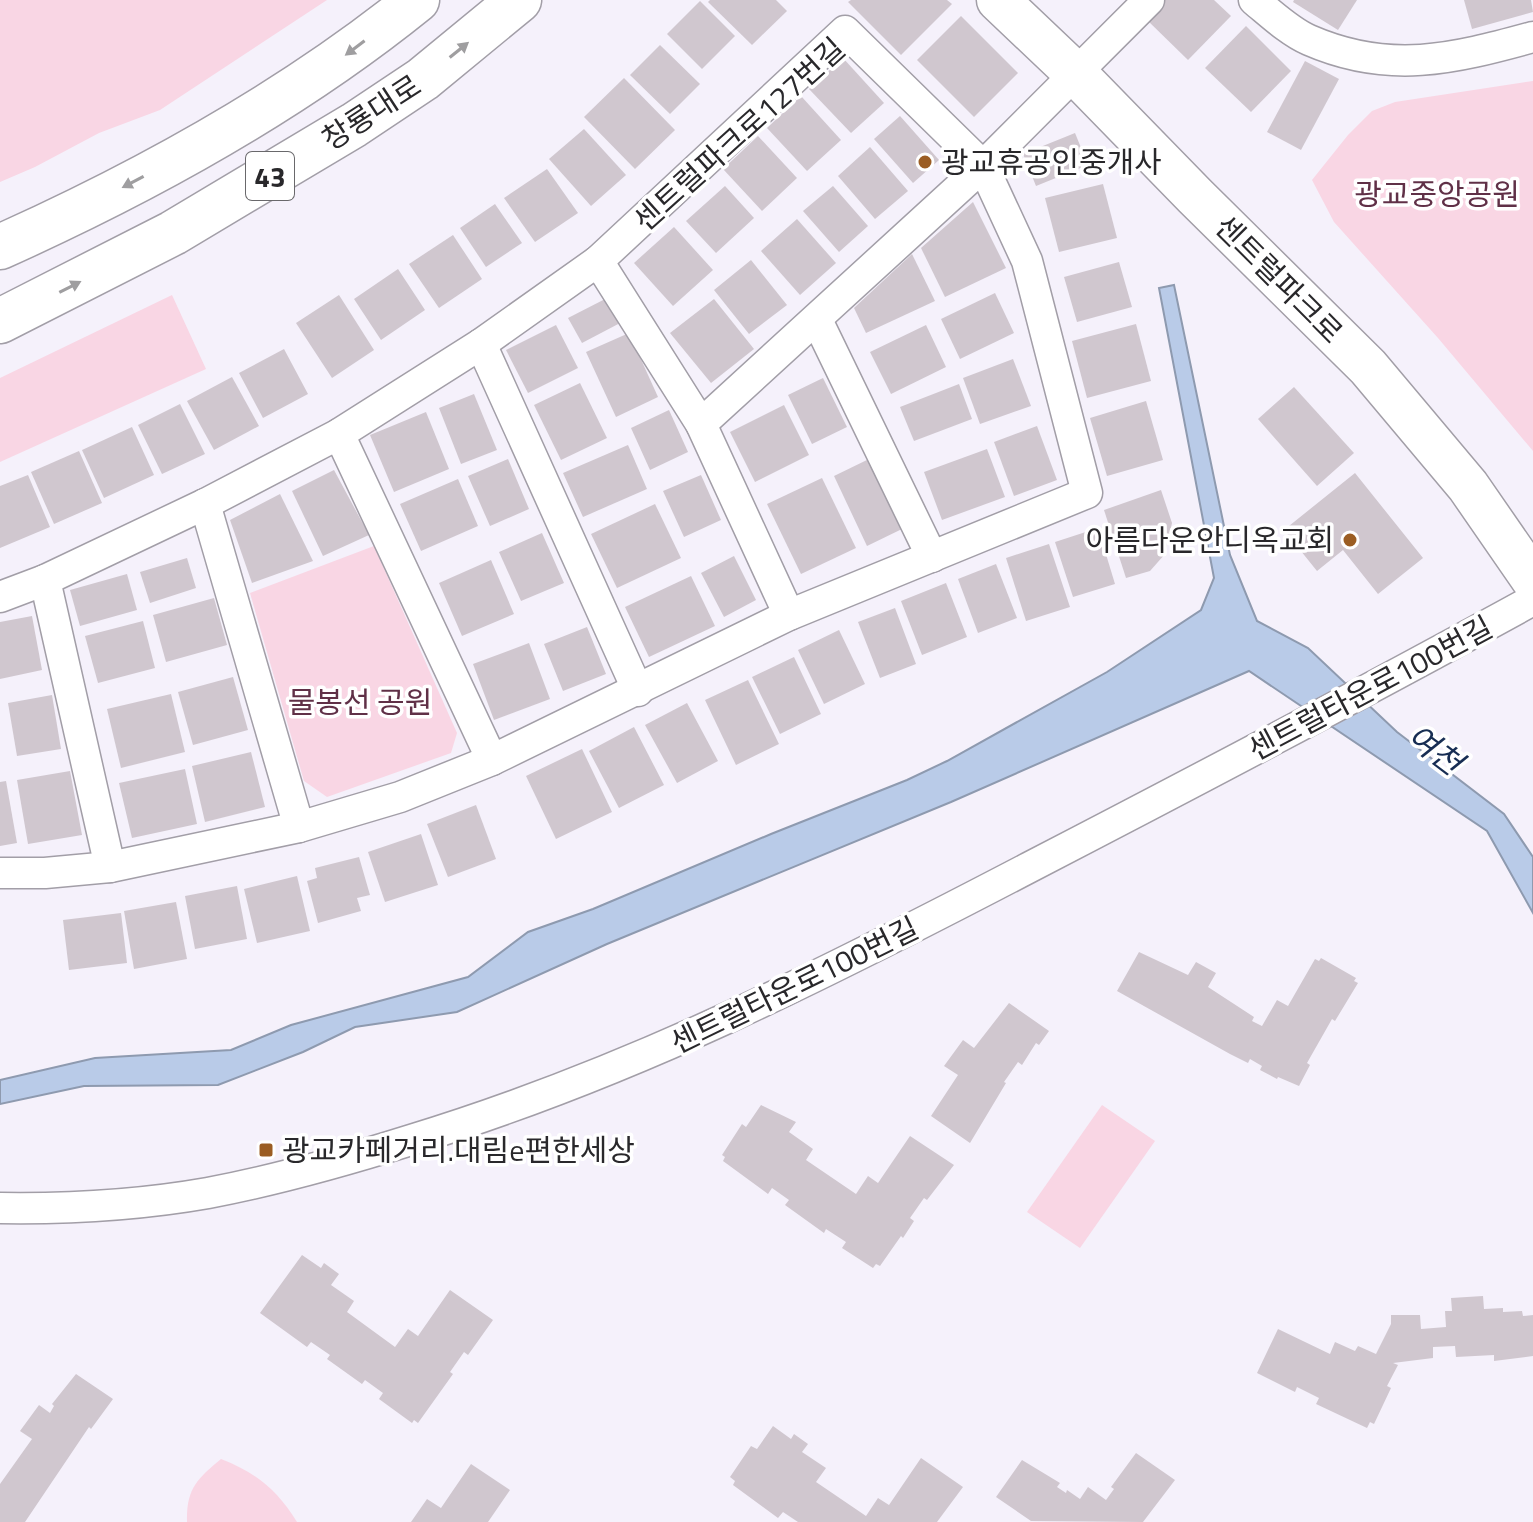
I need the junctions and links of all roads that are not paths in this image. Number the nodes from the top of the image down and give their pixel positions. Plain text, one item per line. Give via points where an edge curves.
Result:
1 (417, 0) edge
2 (519, 0) edge
3 (998, 0) edge
4 (1149, 0) edge
5 (1254, 0) edge
6 (1533, 37) edge
7 (1076, 74) junction
8 (983, 166) junction
9 (0, 247) edge
10 (598, 261) junction
11 (817, 320) junction
12 (0, 321) edge
13 (481, 344) junction
14 (701, 424) junction
15 (339, 434) junction
16 (205, 504) junction
17 (932, 557) junction
18 (45, 580) junction
19 (1533, 580) edge
20 (0, 597) edge
21 (1533, 600) edge
22 (789, 615) junction
23 (638, 691) junction
24 (492, 760) junction
25 (299, 827) junction
26 (110, 867) junction
27 (0, 873) edge
28 (0, 1208) edge

1 -> 9 main road, 창룡대로 / 43 via 337,62 266,107 76,212
12 -> 2 main road, 창룡대로 / 43 via 173,233 341,133 423,79
3 - 7 street, 센트럴파크로
4 - 7 street
5 - 6 street via 1307,39 1387,62 1472,54
7 - 8 street
7 - 19 street, 센트럴파크로 via 1368,367 1468,486
8 - 10 street, 센트럴파크로127번길 via 845,31
8 - 11 street
8 - 17 street, 센트럴파크로127번길 via 1027,261 1087,493
10 - 13 street, 센트럴파크로127번길
10 - 14 street
11 - 14 street
11 - 17 street
13 - 15 street, 센트럴파크로127번길
13 - 23 street
14 - 22 street
15 - 16 street, 센트럴파크로127번길
15 - 24 street
16 - 18 street, 센트럴파크로127번길
16 - 25 street
17 - 22 street, 센트럴파크로127번길
18 - 20 street, 센트럴파크로127번길
18 - 26 street
21 - 28 street, 센트럴타운로100번길 via 835,969 667,1047 528,1102 273,1180 112,1204
22 - 23 street, 센트럴파크로127번길
23 - 24 street, 센트럴파크로127번길
24 - 25 street, 센트럴파크로127번길 via 400,797
25 - 26 street, 센트럴파크로127번길
26 - 27 street, 센트럴파크로127번길

